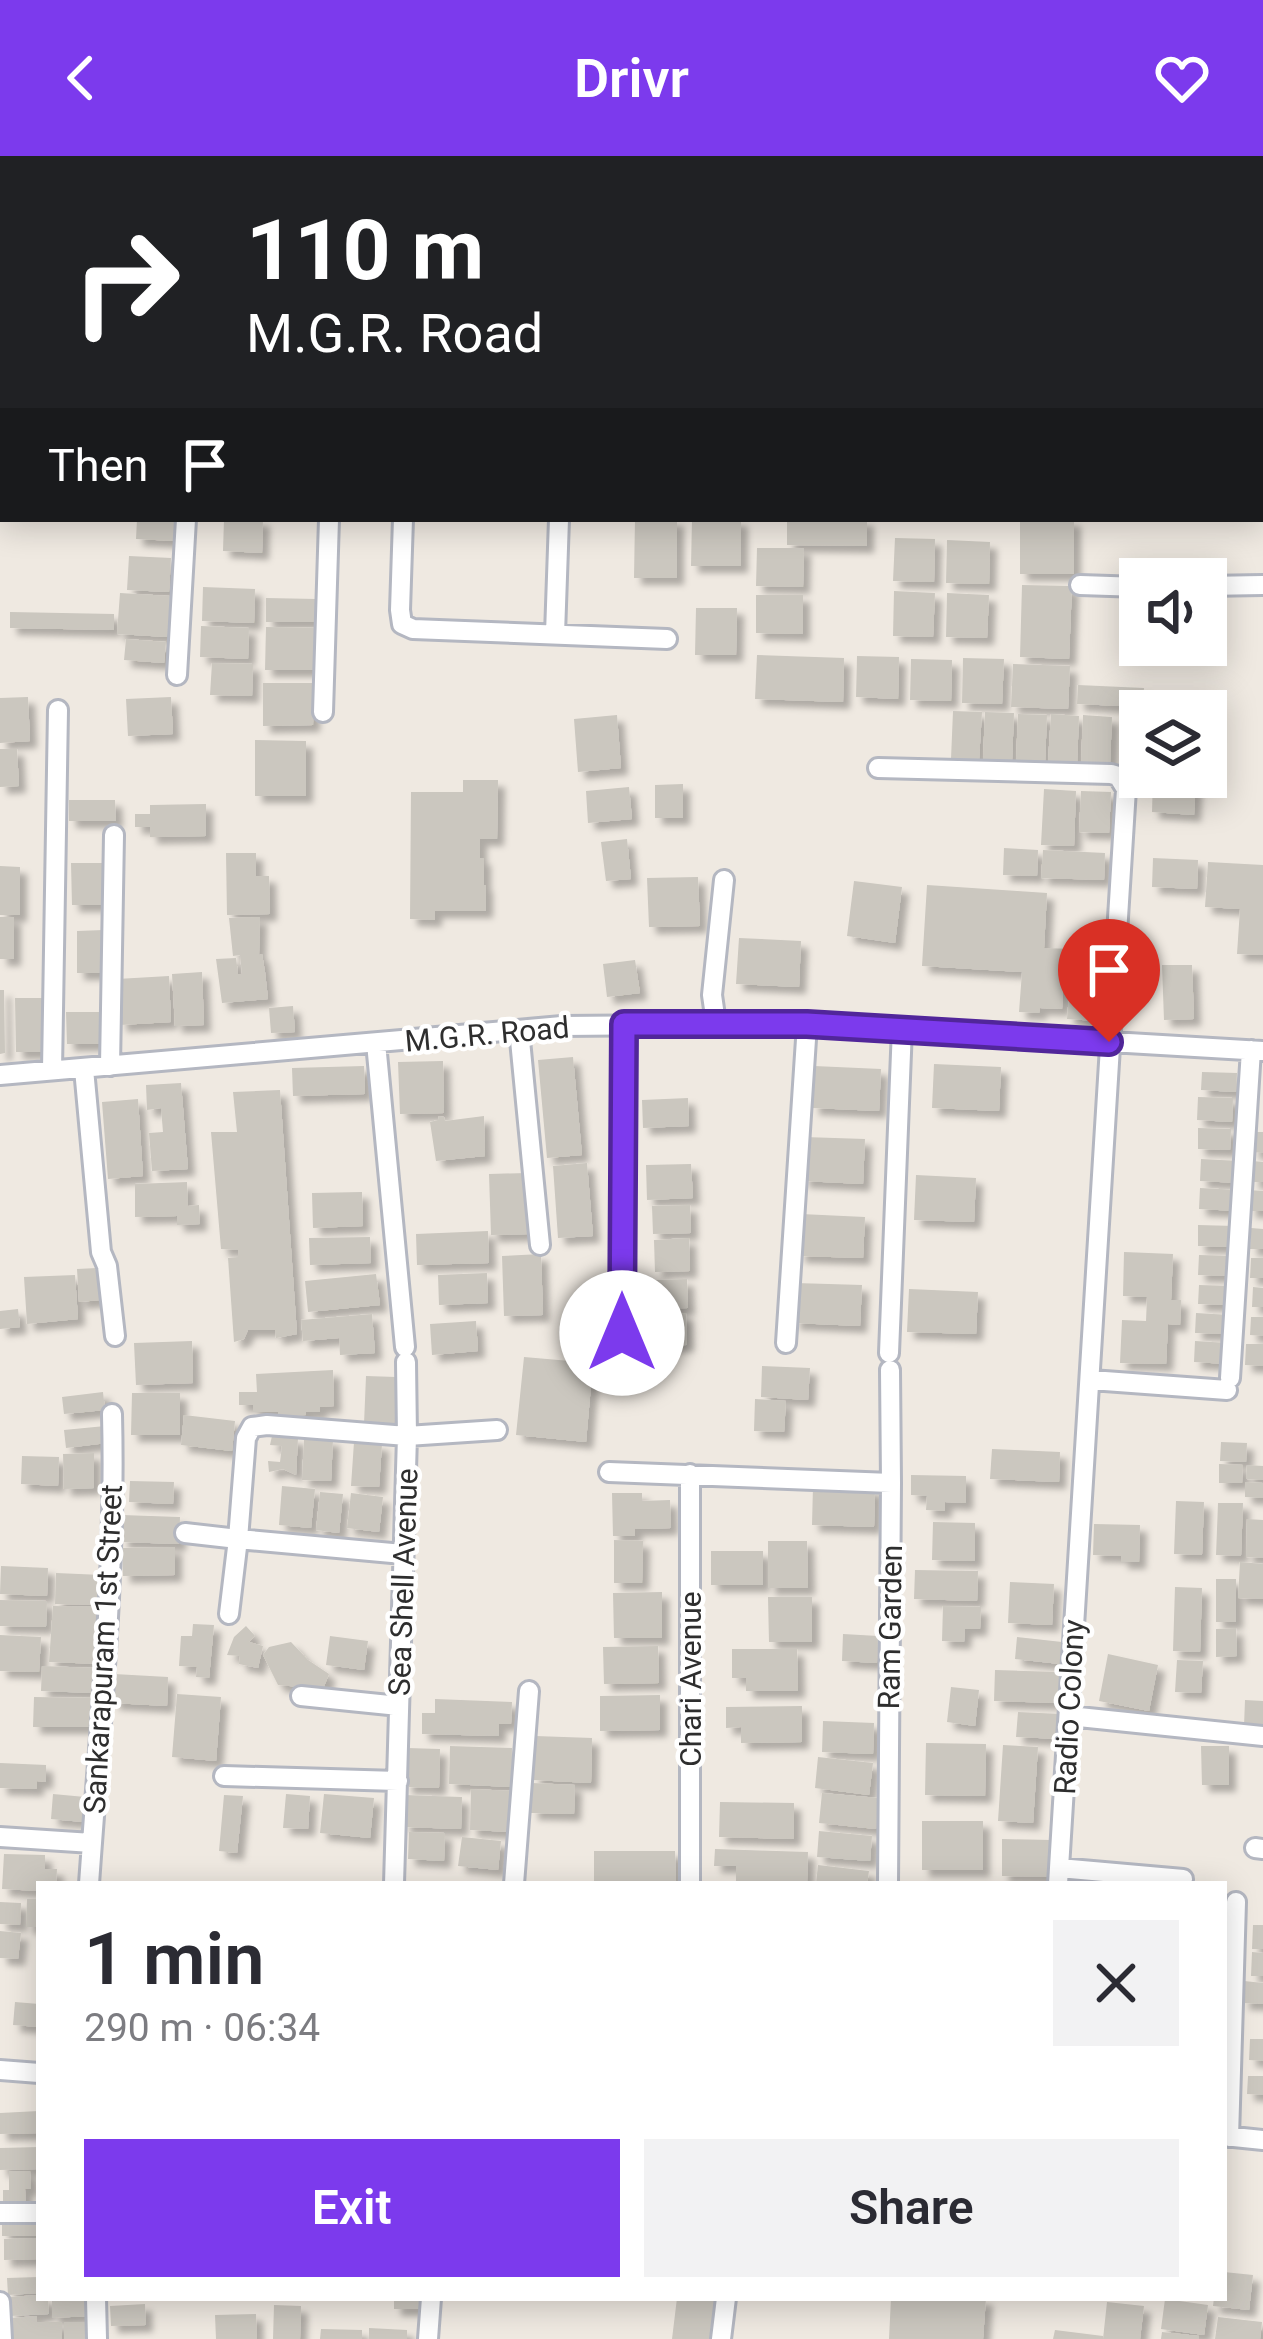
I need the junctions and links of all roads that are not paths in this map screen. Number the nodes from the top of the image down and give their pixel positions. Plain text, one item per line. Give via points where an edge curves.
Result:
1 (186, 522) edge
2 (328, 522) edge
3 (403, 522) edge
4 (559, 522) edge
5 (1080, 585) dead end
6 (1119, 586) edge
7 (1227, 586) edge
8 (1263, 586) edge
9 (555, 634) junction
10 (667, 639) dead end
11 (177, 675) dead end
12 (58, 710) dead end
13 (323, 712) dead end
14 (878, 768) dead end
15 (114, 835) dead end
16 (724, 880) dead end
17 (716, 1023) junction
18 (624, 1024) junction
19 (807, 1024) junction
20 (902, 1028) junction
21 (519, 1030) junction
22 (1109, 1042) junction
23 (376, 1043) junction
24 (1257, 1050) edge
25 (110, 1066) junction
26 (84, 1069) junction
27 (52, 1070) junction
28 (0, 1075) edge
29 (540, 1246) dead end
30 (622, 1333) dead end
31 (115, 1336) dead end
32 (785, 1343) dead end
33 (1091, 1380) junction
34 (112, 1414) dead end
35 (497, 1430) dead end
36 (407, 1436) junction
37 (609, 1472) dead end
38 (691, 1474) junction
39 (891, 1483) junction
40 (185, 1533) dead end
41 (238, 1539) junction
42 (404, 1554) junction
43 (229, 1614) dead end
44 (529, 1691) dead end
45 (301, 1696) dead end
46 (399, 1706) junction
47 (1069, 1716) junction
48 (1263, 1736) edge
49 (224, 1775) dead end
50 (398, 1781) junction
51 (0, 1837) edge
52 (92, 1843) junction
53 (1059, 1876) edge
54 (1183, 1880) dead end
55 (89, 1881) edge
56 (394, 1881) edge
57 (514, 1881) edge
58 (690, 1881) edge
59 (888, 1881) edge
60 (1236, 1902) dead end
61 (0, 2070) edge
62 (36, 2073) edge
63 (1227, 2113) edge
64 (1227, 2136) edge
65 (1263, 2140) edge
66 (0, 2213) edge
67 (36, 2213) edge
68 (96, 2301) edge
69 (431, 2301) edge
70 (726, 2301) edge
71 (0, 2302) edge
72 (2, 2339) edge
73 (97, 2339) edge
74 (428, 2339) edge
75 (721, 2339) edge

1 - 11 street
2 - 13 street
3 - 9 street via 402,624
4 - 9 street
5 - 6 street
7 - 8 street
9 - 10 street
12 - 27 street
14 - 22 street, Radio Colony via 1111,775 1124,782
15 - 25 street
16 - 17 street
17 - 18 street, M.G.R. Road
17 - 19 street, M.G.R. Road
18 - 21 street, M.G.R. Road
18 - 30 street
19 - 20 street, M.G.R. Road
19 - 32 street
20 - 22 street, M.G.R. Road
20 - 39 street, Ram Garden
21 - 23 street, M.G.R. Road
21 - 29 street
22 - 24 street, M.G.R. Road
22 - 33 street, Radio Colony
23 - 25 street, M.G.R. Road
23 - 36 street
24 - 33 street via 1229,1384
25 - 26 street, M.G.R. Road
26 - 27 street, M.G.R. Road
26 - 31 street
27 - 28 street, M.G.R. Road
33 - 47 street, Radio Colony
34 - 52 street, Sankarapuram 1st Street
35 - 36 street
36 - 41 street, Sea Shell Avenue via 252,1427
36 - 42 street, Sea Shell Avenue
37 - 38 street
38 - 39 street
38 - 58 street, Chari Avenue
39 - 59 street, Ram Garden
40 - 41 street
41 - 42 street
41 - 43 street
42 - 46 street, Sea Shell Avenue
44 - 57 street
45 - 46 street
46 - 50 street, Sea Shell Avenue
47 - 48 street
47 - 53 street, Radio Colony
49 - 50 street
50 - 56 street, Sea Shell Avenue
51 - 52 street
52 - 55 street, Sankarapuram 1st Street
53 - 54 street
60 - 63 street
61 - 62 street
64 - 65 street
66 - 67 street
68 - 73 street
69 - 74 street
70 - 75 street
71 - 72 street

